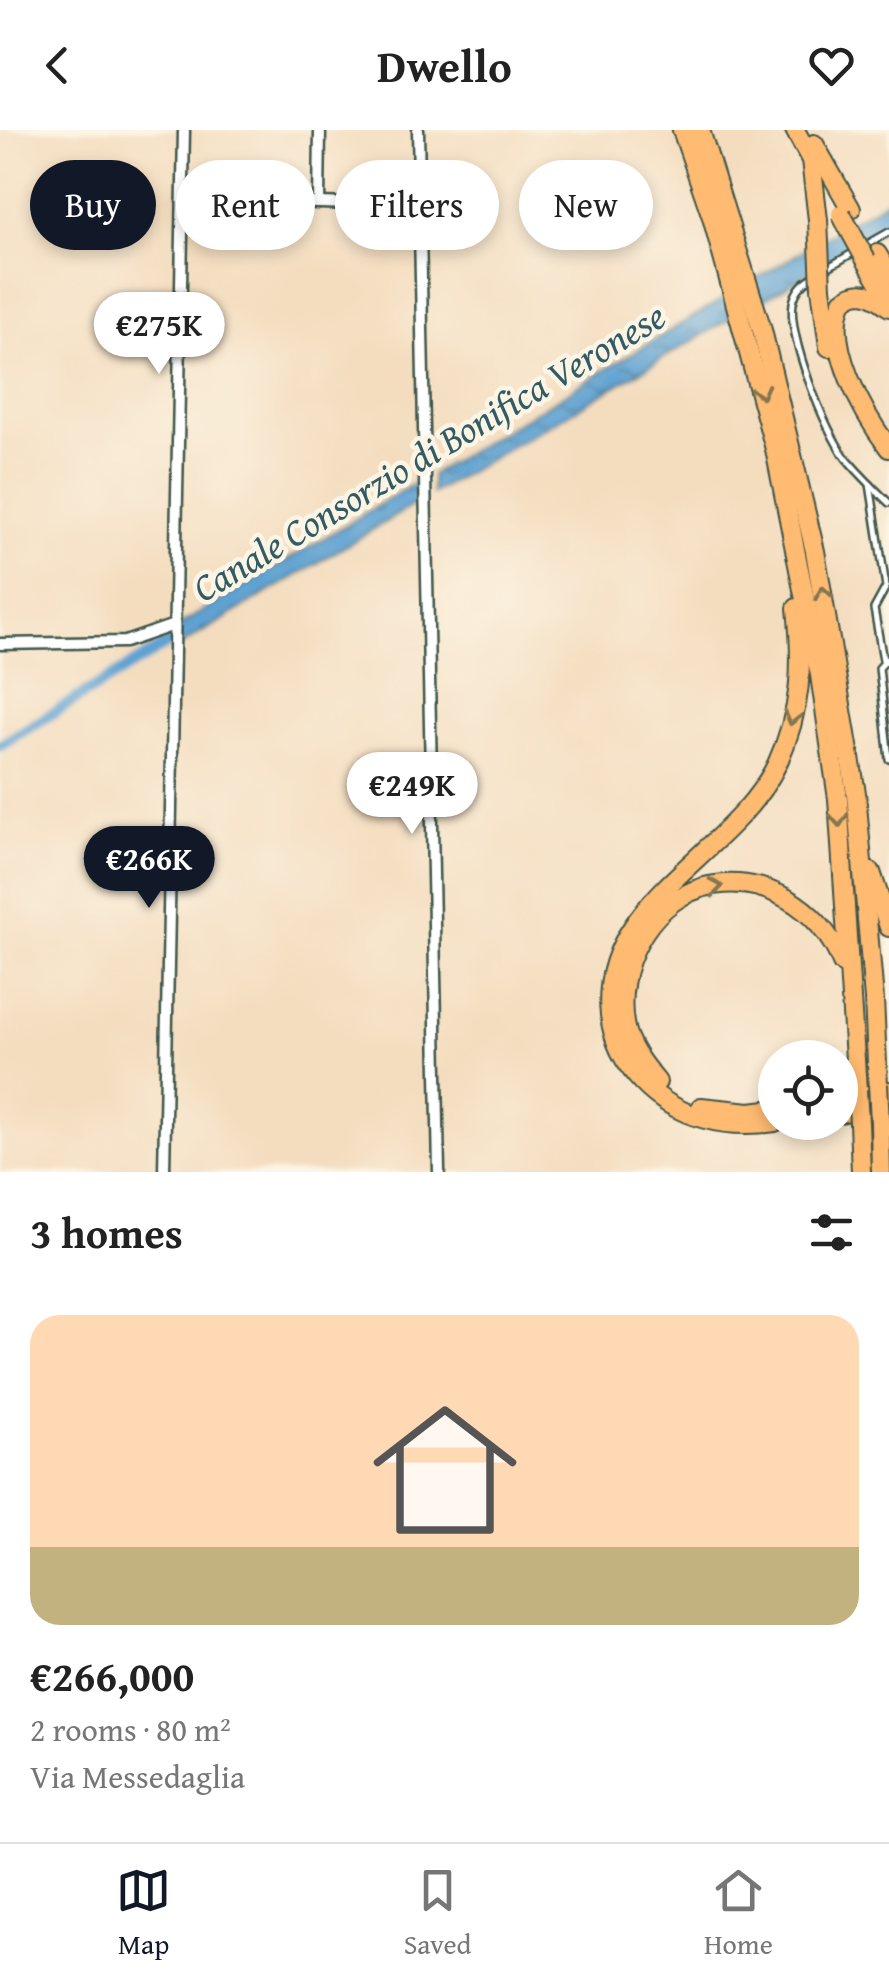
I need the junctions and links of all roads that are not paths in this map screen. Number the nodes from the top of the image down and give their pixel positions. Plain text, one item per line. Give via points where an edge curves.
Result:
1 (184, 130) edge
2 (320, 130) edge
3 (418, 130) edge
4 (683, 131) edge
5 (700, 131) edge
6 (806, 142) edge
7 (419, 160) edge
8 (315, 203) edge
9 (319, 203) junction
10 (335, 203) edge
11 (889, 232) edge
12 (421, 250) edge
13 (871, 257) junction
14 (736, 273) junction
15 (889, 274) edge
16 (889, 298) edge
17 (889, 307) edge
18 (754, 333) junction
19 (889, 448) edge
20 (775, 449) junction
21 (889, 466) edge
22 (870, 484) junction
23 (889, 504) edge
24 (174, 626) junction
25 (0, 644) edge
26 (886, 658) edge
27 (889, 759) edge
28 (856, 793) junction
29 (889, 928) edge
30 (852, 1040) edge
31 (854, 1040) edge
32 (884, 1088) edge
33 (858, 1095) edge
34 (889, 1104) edge
35 (858, 1106) edge
36 (858, 1109) edge
37 (758, 1110) edge
38 (758, 1123) edge
39 (164, 1172) edge
40 (439, 1172) edge
41 (861, 1172) edge
42 (881, 1172) edge

1 - 24 street
2 - 9 street
3 - 7 street
4 - 14 highway
5 - 14 highway
6 - 13 highway
6 - 21 highway, bridge via 825,329 864,432
8 - 9 street
9 - 10 street
11 - 22 lane via 800,286 792,308 827,428
12 - 40 street
13 - 15 highway
13 - 16 highway
14 - 18 highway
17 - 19 highway via 872,294 856,293 844,301 837,326 857,396
18 -> 20 highway
28 -> 18 highway via 815,551
20 -> 31 highway via 838,798
20 -> 38 highway via 802,669 787,738 756,799 637,921 617,953 608,995 612,1036 628,1068 661,1100 702,1119
22 - 23 lane
22 - 26 lane via 886,586 874,609
24 - 25 street via 125,642
24 - 39 street
26 - 27 lane via 879,668
28 - 29 highway
28 - 32 highway
37 -> 30 highway via 719,1110 678,1098 638,1059 624,1026 622,988 630,956 665,909 702,888 739,884 800,905 835,944
32 - 33 highway
32 - 42 highway, bridge
34 - 36 highway
35 - 41 highway, bridge

